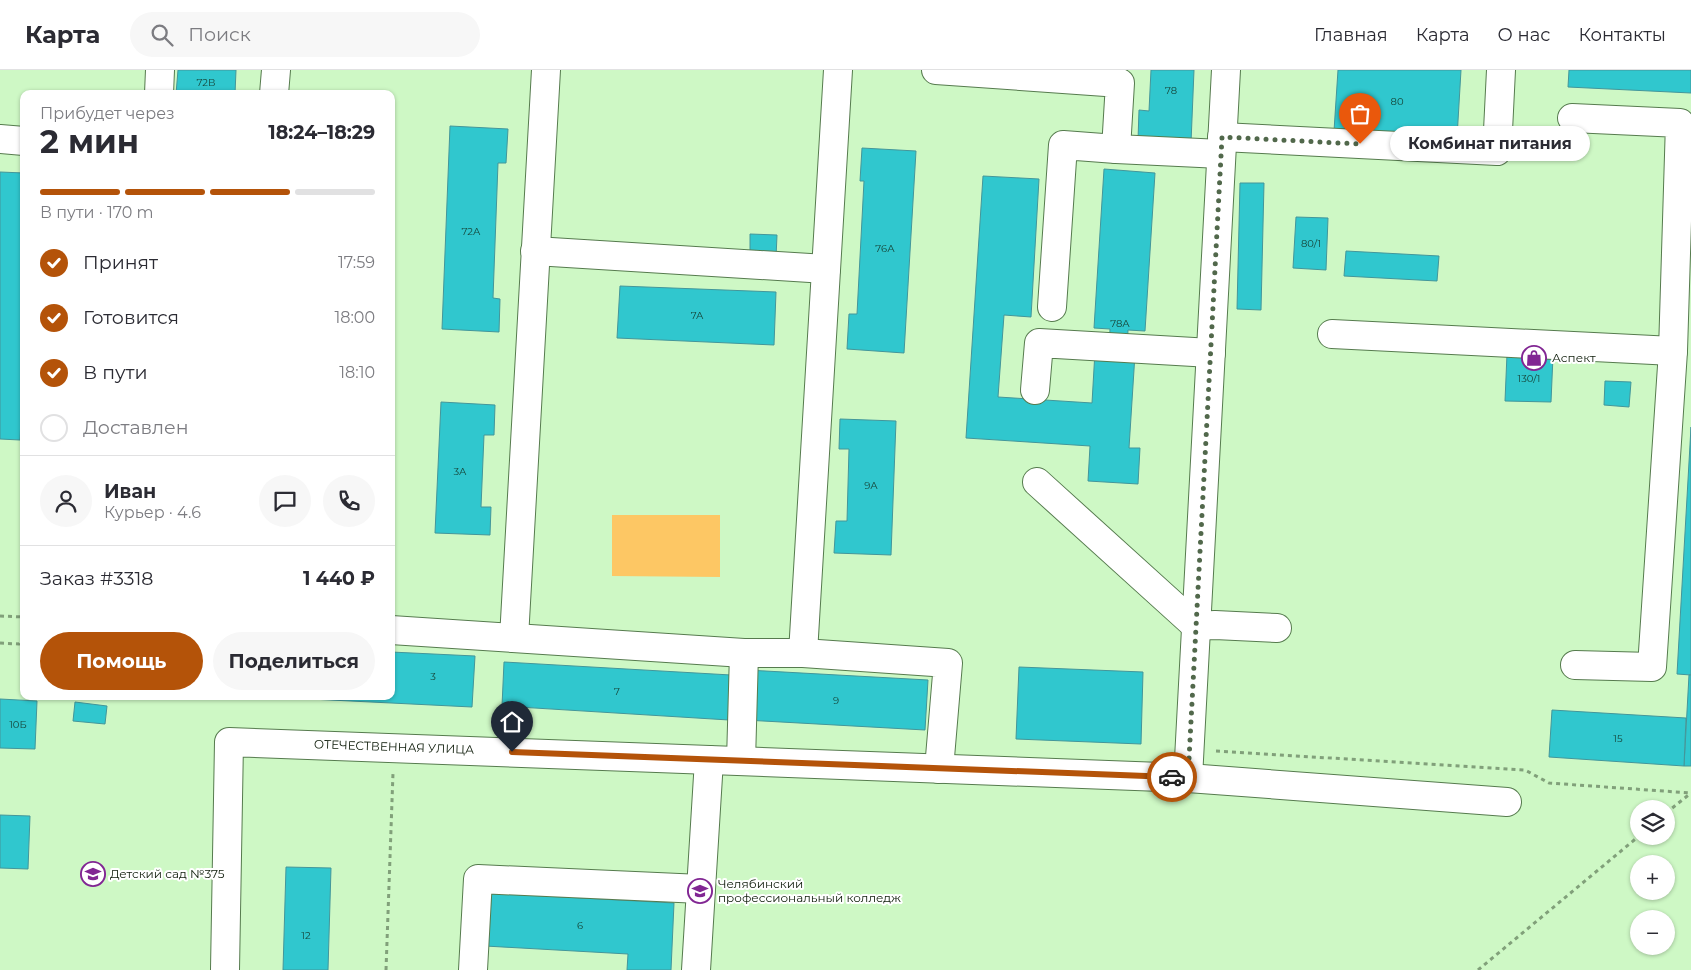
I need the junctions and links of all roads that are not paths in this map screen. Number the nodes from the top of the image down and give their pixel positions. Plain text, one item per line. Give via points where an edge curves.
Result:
1 (160, 70) edge
2 (546, 70) edge
3 (838, 70) edge
4 (936, 70) edge
5 (1226, 70) edge
6 (1501, 70) edge
7 (159, 90) edge
8 (1572, 118) dead end
9 (0, 139) edge
10 (20, 141) edge
11 (1222, 146) junction
12 (1116, 149) junction
13 (535, 251) junction
14 (826, 269) junction
15 (1052, 307) dead end
16 (1332, 334) dead end
17 (1673, 351) junction
18 (1211, 353) junction
19 (1681, 386) edge
20 (1035, 390) dead end
21 (1037, 482) dead end
22 (1196, 626) junction
23 (1277, 628) dead end
24 (395, 630) edge
25 (514, 638) junction
26 (744, 653) junction
27 (803, 653) junction
28 (1575, 665) dead end
29 (709, 760) junction
30 (741, 761) junction
31 (939, 769) junction
32 (1188, 778) junction
33 (1507, 802) dead end
34 (701, 889) junction
35 (225, 970) edge
36 (473, 970) edge
37 (696, 970) edge

1 - 7 street
2 - 13 street
3 - 14 street
4 - 12 street via 1120,83
5 - 11 street
6 - 11 street via 1497,151
8 - 17 street via 1680,123
9 - 10 street
11 - 12 street
11 - 18 street
12 - 15 street via 1063,145
13 - 14 street
13 - 25 street
14 - 27 street
16 - 17 street
17 - 19 street
18 - 20 street via 1039,343
18 - 22 street
19 - 28 street via 1652,667
21 - 22 street
22 - 23 street
22 - 32 street
24 - 25 street
25 - 26 street
26 - 27 street
26 - 30 street
27 - 31 street via 948,663
29 - 30 street, ОТЕЧЕСТВЕННАЯ УЛИЦА
29 - 34 street
29 - 35 street, ОТЕЧЕСТВЕННАЯ УЛИЦА via 229,742
30 - 31 street, ОТЕЧЕСТВЕННАЯ УЛИЦА
31 - 32 street, ОТЕЧЕСТВЕННАЯ УЛИЦА
32 - 33 street, ОТЕЧЕСТВЕННАЯ УЛИЦА
34 - 36 street via 478,879
34 - 37 street

